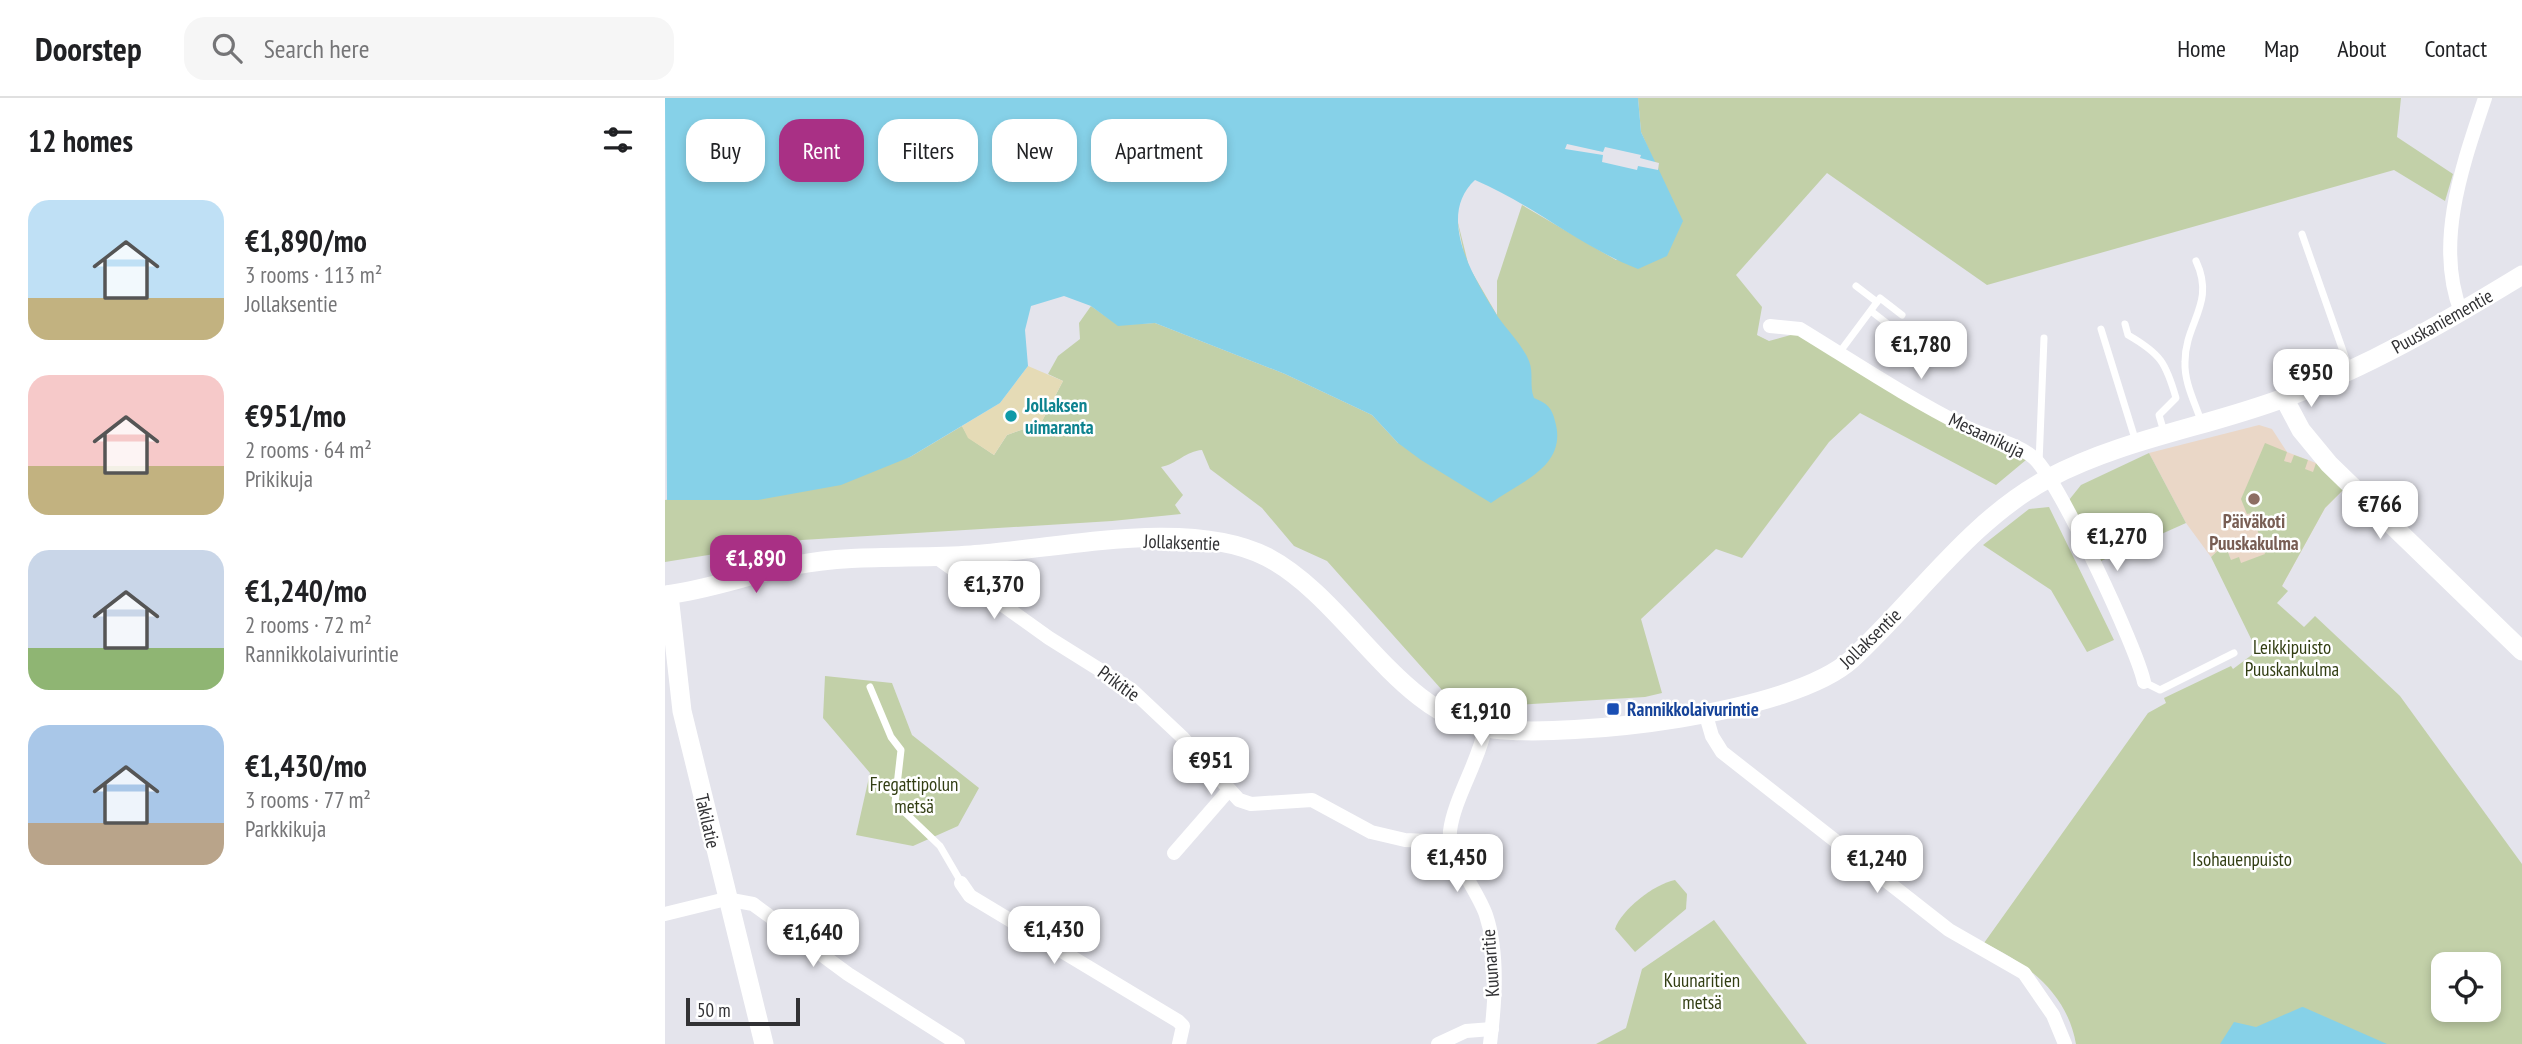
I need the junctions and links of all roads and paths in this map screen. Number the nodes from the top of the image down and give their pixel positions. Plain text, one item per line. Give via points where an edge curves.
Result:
1 (2485, 98) edge
2 (2302, 233) dead end
3 (2196, 261) dead end
4 (2522, 275) edge
5 (1856, 286) dead end
6 (1877, 302) junction
7 (1871, 311) junction
8 (2461, 312) junction
9 (1902, 315) dead end
10 (2125, 324) dead end
11 (1889, 325) dead end
12 (1770, 326) dead end
13 (2101, 329) dead end
14 (2044, 338) dead end
15 (1839, 353) junction
16 (2350, 372) junction
17 (2284, 398) junction
18 (2202, 423) junction
19 (2164, 434) junction
20 (2136, 443) junction
21 (2044, 471) junction
22 (936, 557) junction
23 (667, 595) edge
24 (2522, 651) edge
25 (2234, 653) dead end
26 (671, 681) edge
27 (2144, 682) joint
28 (870, 687) dead end
29 (1705, 712) junction
30 (1485, 729) junction
31 (1228, 790) junction
32 (1451, 842) junction
33 (1174, 853) dead end
34 (961, 883) joint
35 (726, 899) junction
36 (665, 914) edge
37 (1492, 1029) junction
38 (764, 1044) edge
39 (958, 1044) edge
40 (1179, 1044) edge
41 (1438, 1044) edge
42 (1490, 1044) edge
43 (2065, 1044) edge

1 - 8 street via 2453,214 2451,279
2 - 16 lane
3 - 18 lane via 2204,278 2203,301 2185,363
4 - 8 main road, Puuskaniementie
5 - 6 lane
6 - 7 lane
6 - 9 lane via 1880,298
7 - 11 lane
7 - 15 lane
8 - 16 main road, Puuskaniementie
10 - 19 lane via 2128,335 2152,348 2167,366 2176,398 2159,415
12 - 15 street, Mesaanikuja via 1800,328
13 - 20 lane
14 - 21 lane
15 - 21 street, Mesaanikuja via 1966,427 2032,456
16 - 17 main road, Puuskaniementie
17 - 18 main road, Jollaksentie
17 - 24 main road via 2301,430 2329,464
18 - 19 main road, Jollaksentie
19 - 20 main road, Jollaksentie
20 - 21 main road, Jollaksentie
21 - 27 street via 2140,662
21 - 29 main road, Jollaksentie via 1982,526 1848,663 1819,682 1788,694
22 - 23 main road, Jollaksentie via 814,562
22 - 30 main road, Jollaksentie via 1156,538 1241,545 1293,573 1339,614 1409,691 1454,719
22 - 31 street, Prikitie via 1049,638 1132,690 1182,737
23 - 26 main road, Takilatie
25 - 27 lane via 2160,690
26 - 35 main road, Takilatie
28 - 34 lane via 901,750 895,803 940,846
29 - 30 main road, Jollaksentie via 1563,732
29 - 43 street via 1722,752 1949,930 2024,973 2053,1015
30 - 32 street via 1453,821
31 - 32 street, Prikitie via 1251,804 1312,800 1371,832 1405,840
31 - 33 street
32 - 37 street, Kuunaritie via 1480,899 1490,931
34 - 40 street via 970,896 1178,1021 1184,1034
35 - 36 street
35 - 38 main road, Takilatie
35 - 39 street via 762,908 848,974
37 - 41 street via 1466,1031
37 - 42 street, Kuunaritie

